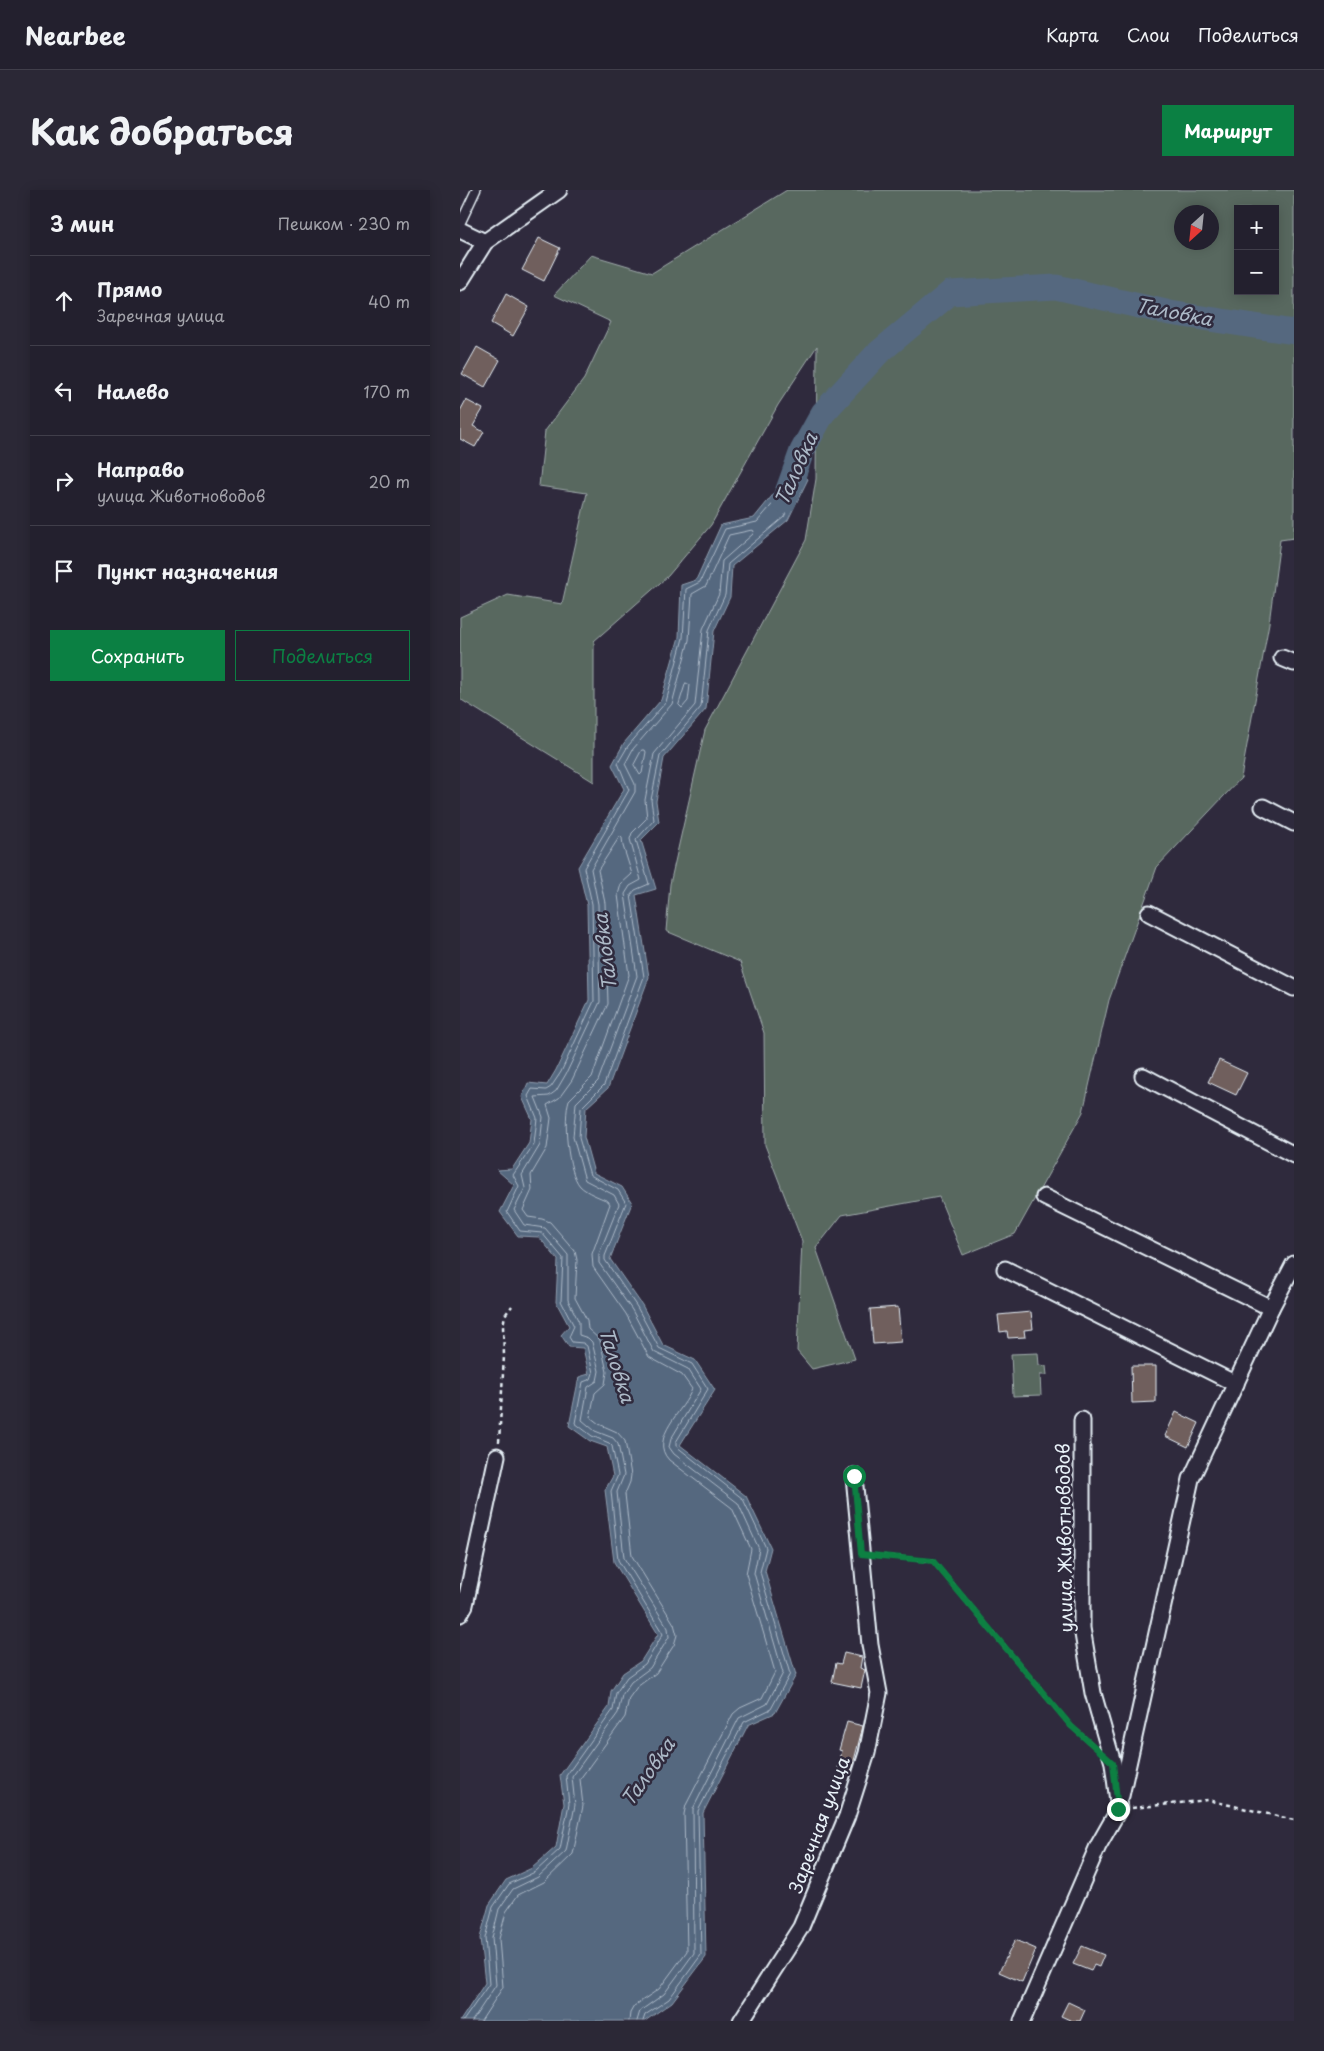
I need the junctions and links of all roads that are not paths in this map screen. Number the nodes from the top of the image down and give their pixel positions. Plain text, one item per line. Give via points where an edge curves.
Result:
1 (476, 190) edge
2 (559, 190) edge
3 (460, 224) edge
4 (460, 230) edge
5 (485, 242) junction
6 (460, 282) edge
7 (1263, 807) dead end
8 (1294, 822) edge
9 (1149, 914) dead end
10 (1294, 988) edge
11 (1143, 1076) dead end
12 (1294, 1156) edge
13 (1044, 1197) dead end
14 (1294, 1264) edge
15 (1005, 1269) dead end
16 (1271, 1308) junction
17 (1236, 1384) junction
18 (1082, 1420) dead end
19 (497, 1456) road end
20 (854, 1476) dead end
21 (460, 1614) edge
22 (1118, 1809) junction
23 (741, 2021) edge
24 (1022, 2021) edge

1 - 3 lane
2 - 5 street
4 - 5 street
5 - 6 street
7 - 8 street
9 - 10 street
11 - 12 street
13 - 16 street
14 - 16 street
15 - 17 street
16 - 17 street
17 - 22 street via 1191,1479
18 - 22 street, улица Животноводов via 1082,1628 1093,1693 1113,1763
19 - 21 street
20 - 23 street, Заречная улица via 870,1645 879,1694 867,1753 847,1816 801,1928
22 - 24 street via 1098,1846

